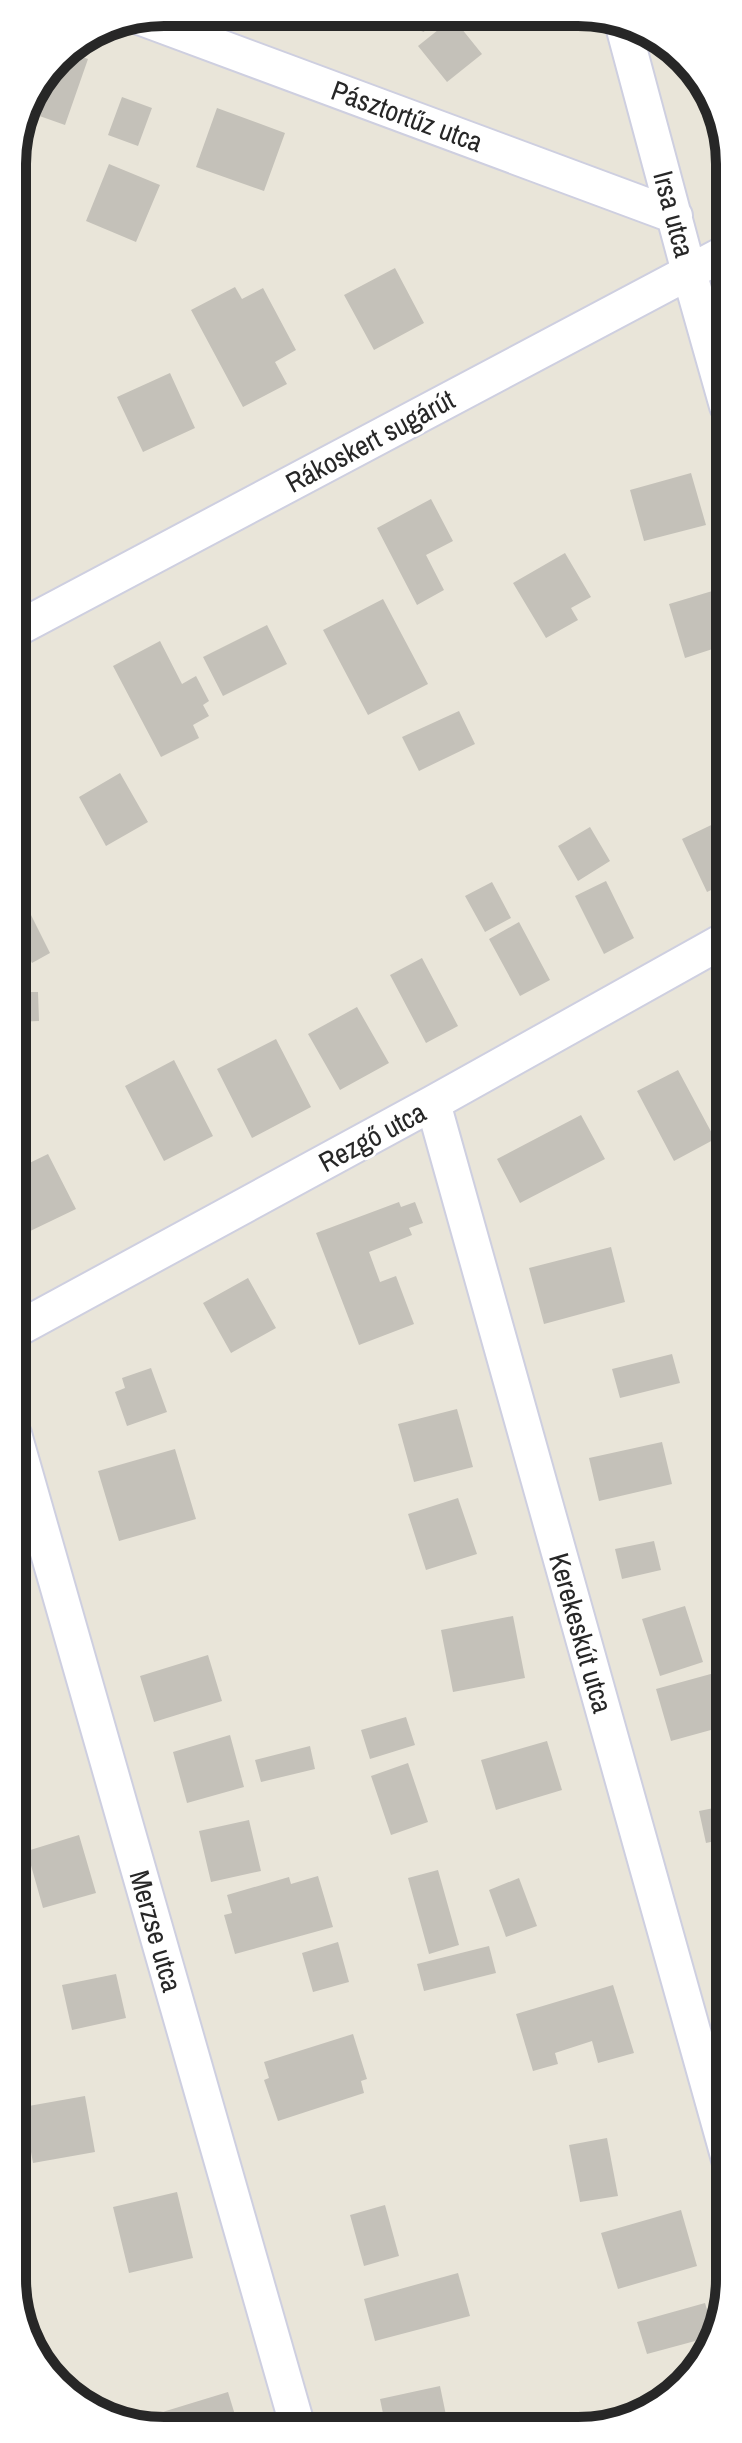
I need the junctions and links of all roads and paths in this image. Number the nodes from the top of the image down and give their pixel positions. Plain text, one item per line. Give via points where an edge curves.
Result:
1 (163, 26) edge
2 (625, 34) edge
3 (675, 216) junction
4 (716, 258) edge
5 (689, 272) junction
6 (716, 367) edge
7 (26, 624) edge
8 (716, 945) edge
9 (433, 1103) junction
10 (26, 1324) edge
11 (26, 1476) edge
12 (716, 2113) edge
13 (295, 2417) edge

1 - 3 street, Pásztortűz utca
2 - 3 street, Irsa utca
3 - 5 street, Irsa utca
4 - 5 street, Rákoskert sugárút
5 - 6 street, Irsa utca
5 - 7 street, Rákoskert sugárút
8 - 9 street, Rezgő utca
9 - 10 street, Rezgő utca
9 - 12 street, Kerekeskút utca
11 - 13 street, Merzse utca

